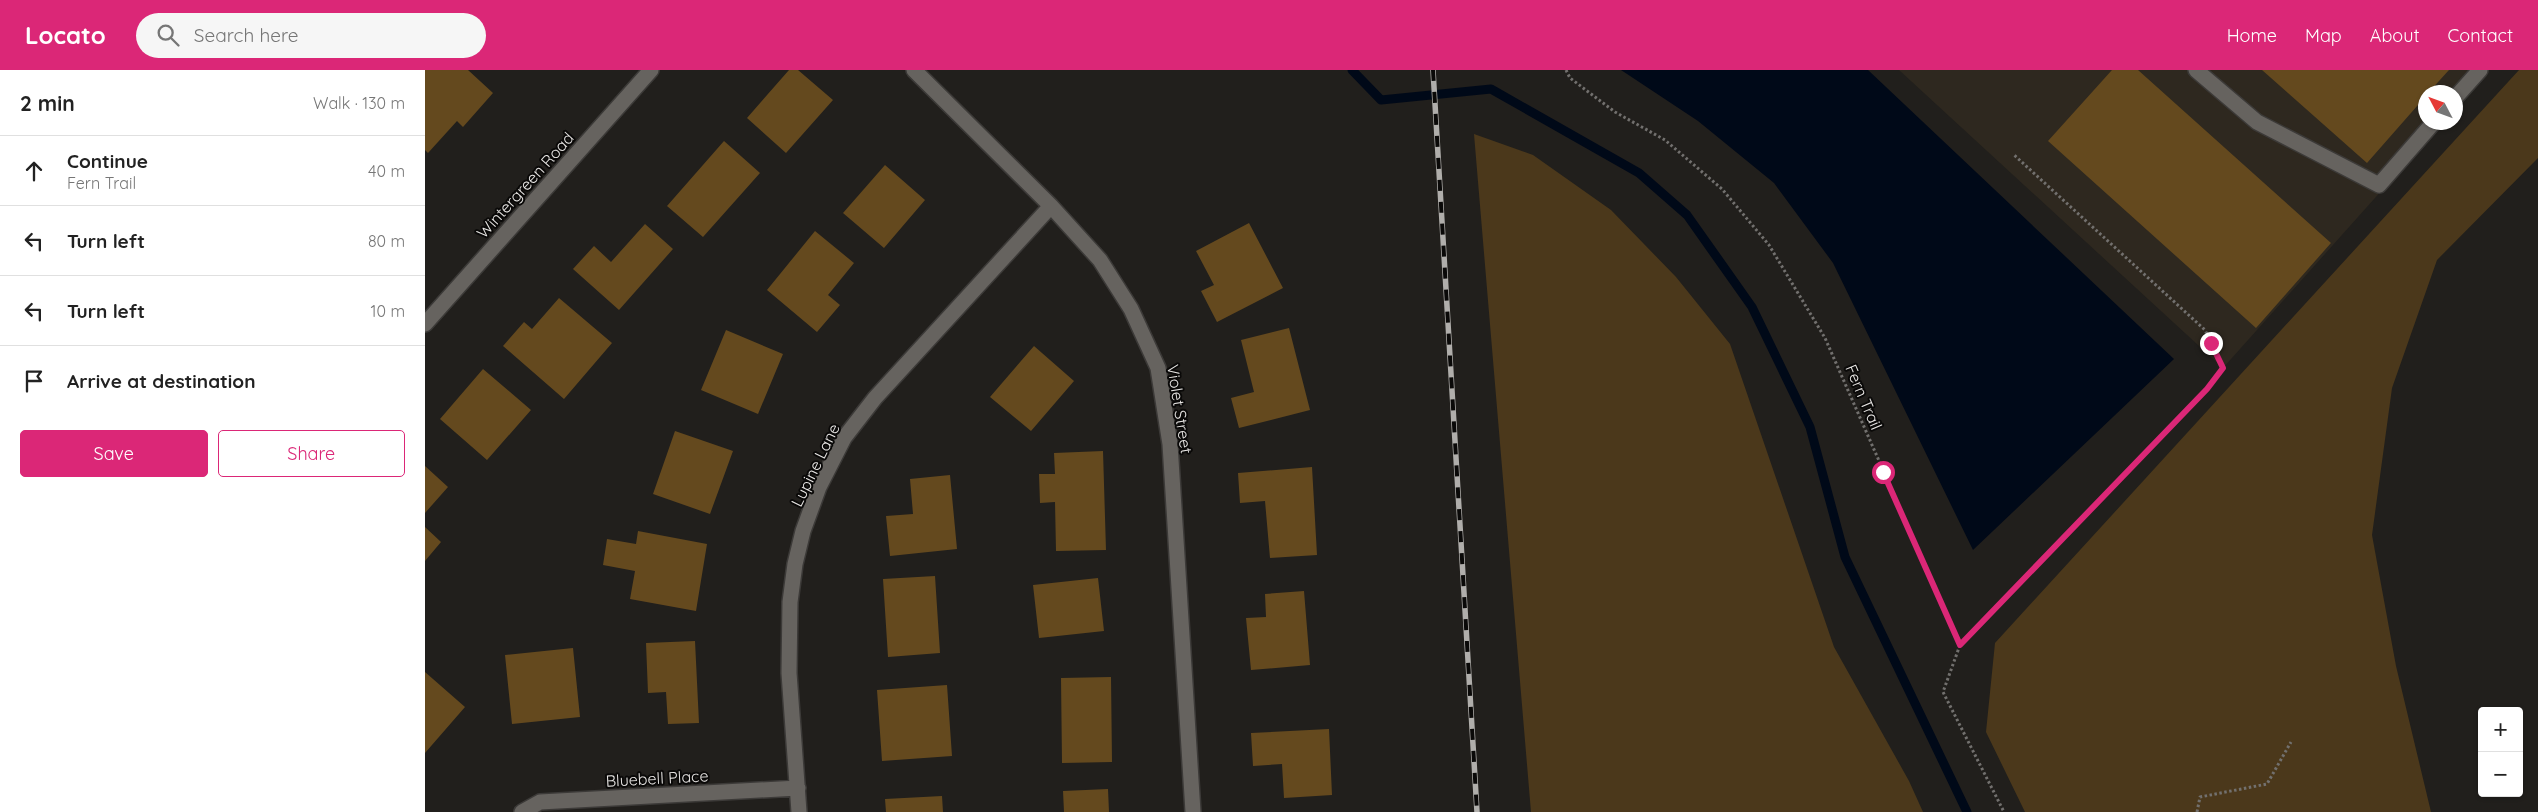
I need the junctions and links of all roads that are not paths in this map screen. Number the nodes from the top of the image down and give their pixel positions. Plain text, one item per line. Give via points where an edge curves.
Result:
1 (651, 70) edge
2 (914, 70) edge
3 (2196, 70) edge
4 (2480, 70) edge
5 (2463, 89) edge
6 (2427, 130) edge
7 (1051, 206) junction
8 (425, 324) edge
9 (798, 788) junction
10 (521, 812) edge
11 (799, 812) edge
12 (1193, 812) edge

1 - 8 street, Wintergreen Road
2 - 7 street, Violet Street
3 - 6 street via 2257,122 2379,185
4 - 5 street
7 - 9 street, Lupine Lane via 875,398 844,438 819,487 803,531 790,602 789,673
7 - 12 street, Violet Street via 1100,260 1131,309 1158,368 1170,444
9 - 10 street, Bluebell Place via 540,802
9 - 11 street, Lupine Lane

